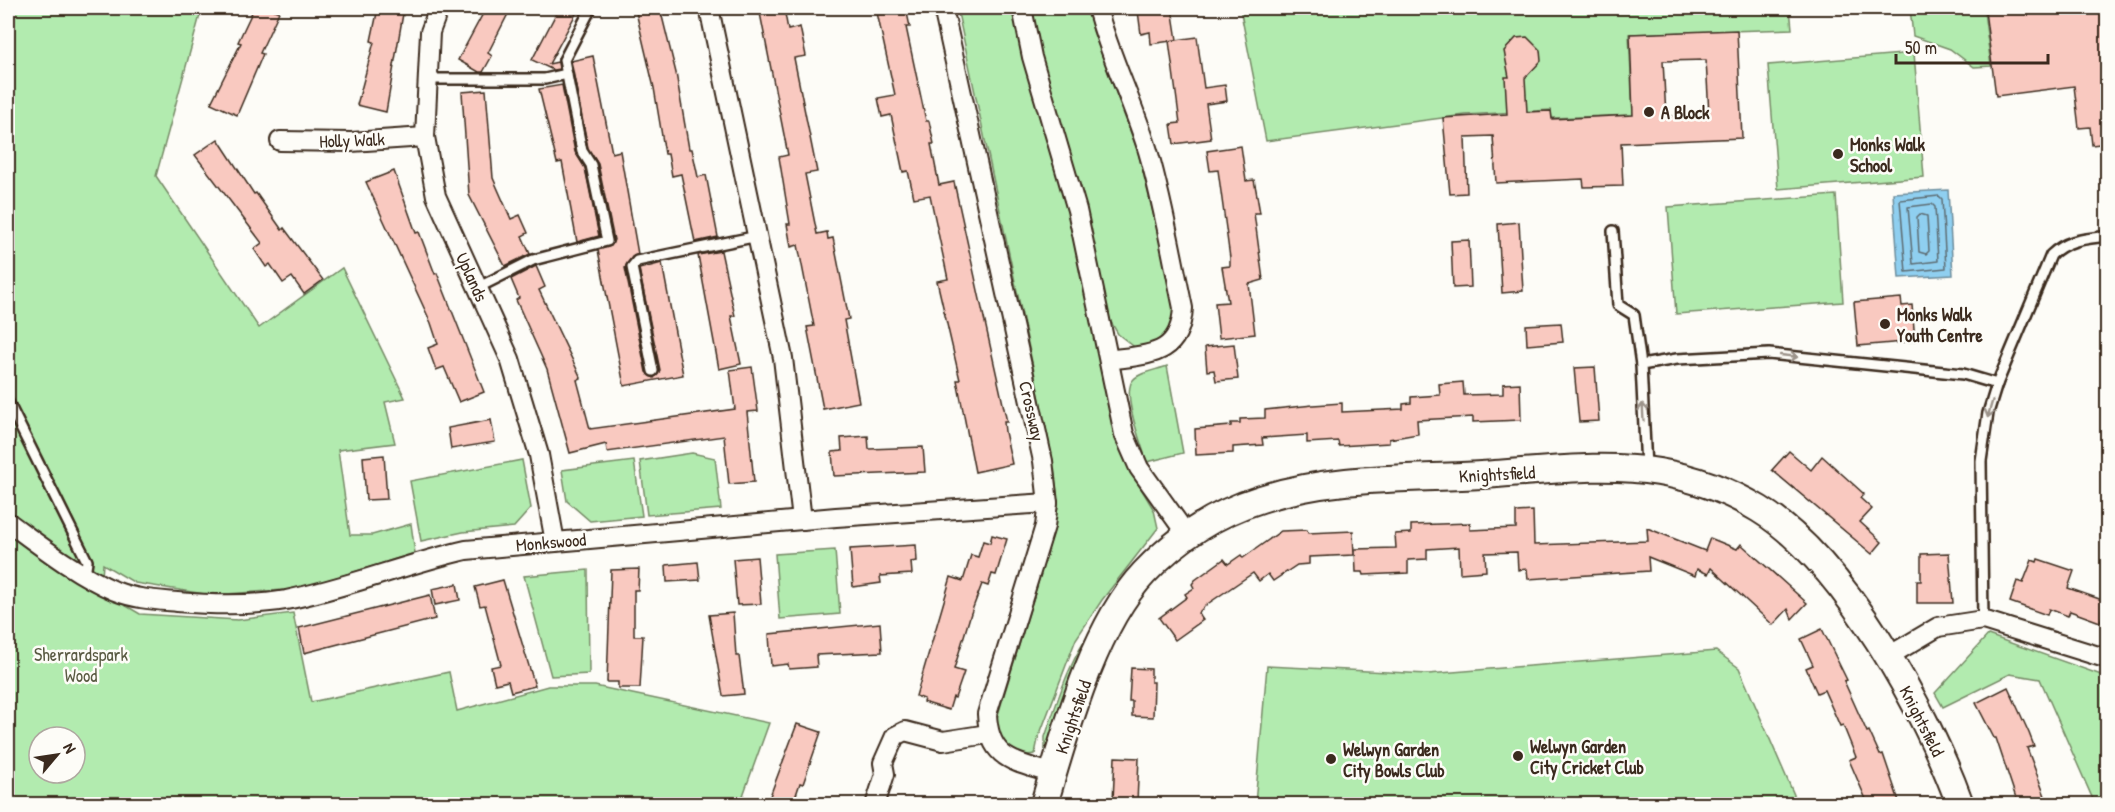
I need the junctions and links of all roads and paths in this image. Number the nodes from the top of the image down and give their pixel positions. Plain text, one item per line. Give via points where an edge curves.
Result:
1 (438, 8) edge
2 (591, 8) edge
3 (710, 8) edge
4 (943, 8) edge
5 (1023, 8) edge
6 (1097, 8) edge
7 (567, 74) junction
8 (426, 79) junction
9 (425, 137) junction
10 (280, 141) dead end
11 (1613, 231) dead end
12 (758, 236) junction
13 (2108, 236) edge
14 (477, 288) junction
15 (1109, 360) junction
16 (1641, 365) junction
17 (652, 371) dead end
18 (1997, 384) junction
19 (8, 402) edge
20 (1646, 470) junction
21 (1048, 503) junction
22 (802, 520) junction
23 (8, 522) edge
24 (1187, 535) junction
25 (555, 542) junction
26 (85, 574) junction
27 (1983, 620) junction
28 (1887, 657) junction
29 (2108, 659) edge
30 (988, 734) junction
31 (1053, 774) junction
32 (876, 802) dead end
33 (1044, 804) edge
34 (1960, 804) edge

1 - 8 street, Uplands via 430,32
2 - 7 lane via 564,60
3 - 12 street
4 - 21 street, Crossway via 1043,461
5 - 15 street via 1032,57 1077,210
6 - 15 street via 1160,194 1183,308 1182,325 1167,347
7 - 8 lane via 545,80
7 - 14 lane via 582,151 591,165 608,242 533,260
8 - 9 street, Uplands
9 - 10 street, Holly Walk
9 - 14 street, Uplands via 436,196
11 - 16 lane via 1618,305 1634,315
12 - 17 lane via 637,261 632,267
12 - 22 street via 783,358
13 - 18 lane via 2076,240 2051,255
14 - 25 street, Uplands via 510,358 539,455
15 - 24 street via 1124,434 1139,468
16 -> 18 lane via 1769,354 1962,374
20 -> 16 lane
18 -> 27 lane via 1981,461
19 - 26 lane via 87,561
20 - 24 street, Knightsfield via 1583,469 1305,488 1241,506
20 - 28 street, Knightsfield via 1727,492 1789,531 1818,559
21 - 22 street, Monkswood
21 - 30 street, Crossway via 1038,552 987,714
22 - 25 street, Monkswood
23 - 26 street, Monkswood
24 - 31 street, Knightsfield via 1142,574 1115,612
25 - 26 street, Monkswood via 466,550 285,600 247,603 139,599
27 - 28 street via 1938,627
27 - 29 street
28 - 34 street, Knightsfield via 1938,750
30 - 31 street via 995,748 1008,759
30 - 32 street via 943,741 905,731 895,736 883,763 885,774
31 - 33 street, Knightsfield

